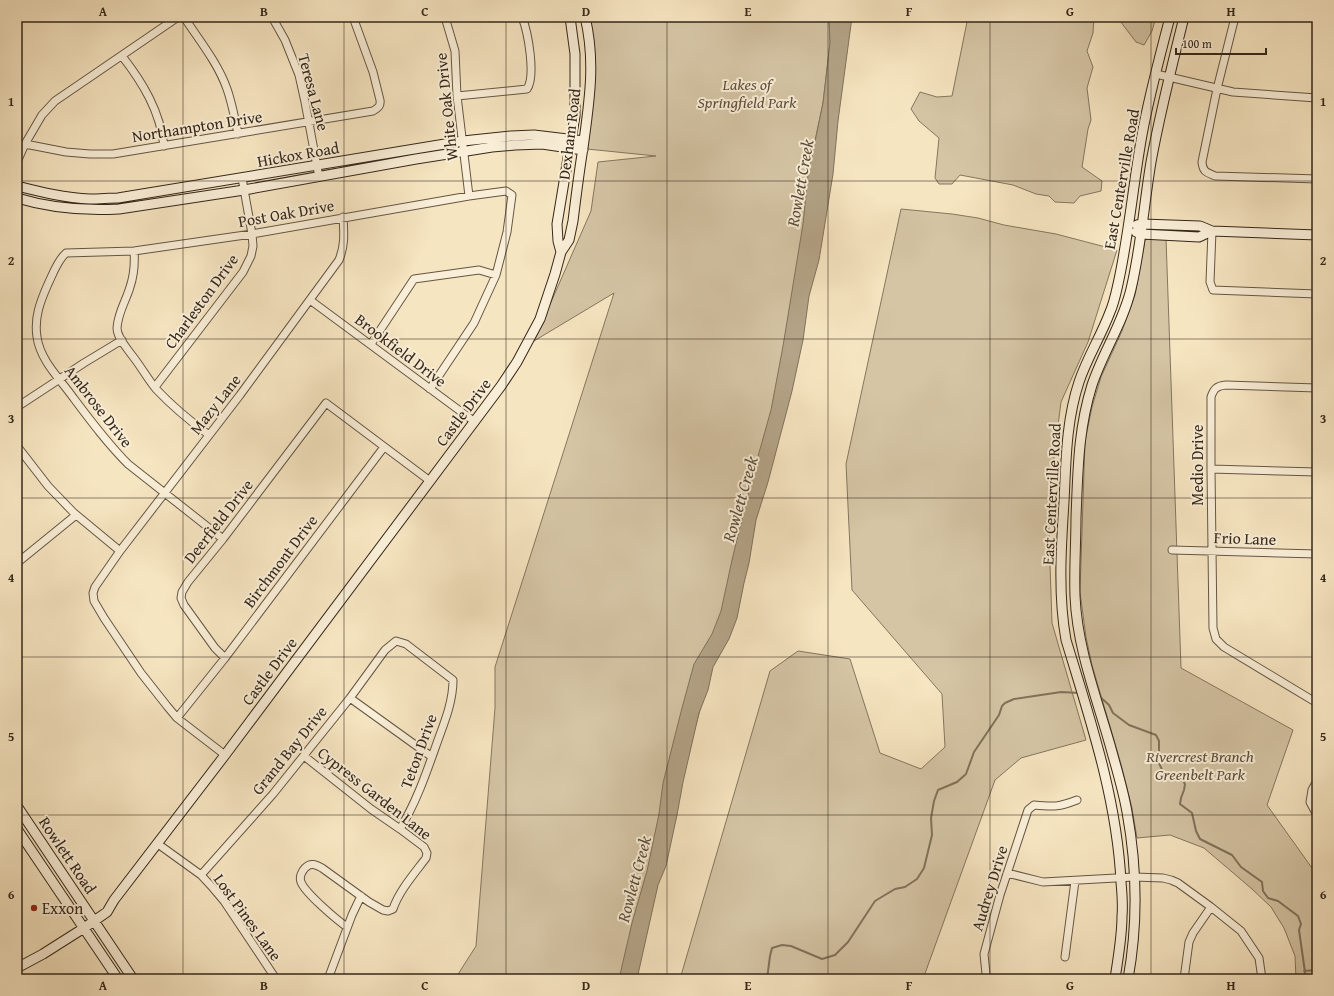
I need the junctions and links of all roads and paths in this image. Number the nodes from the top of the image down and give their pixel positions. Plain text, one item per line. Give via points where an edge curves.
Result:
1 (22, 17) edge
2 (178, 17) edge
3 (184, 17) edge
4 (272, 17) edge
5 (353, 17) edge
6 (445, 17) edge
7 (522, 17) edge
8 (570, 17) edge
9 (585, 17) edge
10 (1170, 17) edge
11 (1184, 17) edge
12 (1235, 17) edge
13 (17, 20) edge
14 (122, 56) junction
15 (1156, 74) junction
16 (1169, 78) junction
17 (1217, 89) junction
18 (457, 96) junction
19 (1317, 98) edge
20 (308, 122) junction
21 (238, 134) junction
22 (462, 141) junction
23 (25, 144) junction
24 (571, 144) junction
25 (583, 145) junction
26 (164, 146) junction
27 (464, 152) junction
28 (17, 162) edge
29 (318, 165) junction
30 (319, 177) junction
31 (242, 178) junction
32 (1317, 179) edge
33 (17, 186) edge
34 (244, 190) junction
35 (469, 196) junction
36 (17, 198) edge
37 (343, 217) junction
38 (1142, 224) junction
39 (1128, 227) junction
40 (1212, 231) junction
41 (252, 234) junction
42 (1141, 234) junction
43 (1317, 235) edge
44 (134, 251) junction
45 (561, 252) junction
46 (66, 253) joint
47 (496, 275) junction
48 (1317, 294) edge
49 (310, 300) junction
50 (122, 340) junction
51 (371, 344) junction
52 (517, 362) joint
53 (59, 379) junction
54 (155, 387) junction
55 (430, 388) junction
56 (1317, 388) edge
57 (17, 407) edge
58 (475, 422) junction
59 (209, 435) junction
60 (17, 446) edge
61 (384, 447) junction
62 (1210, 469) junction
63 (1317, 472) edge
64 (430, 481) junction
65 (164, 493) junction
66 (76, 515) junction
67 (223, 539) junction
68 (1172, 550) dead end
69 (120, 551) junction
70 (1212, 552) junction
71 (1317, 554) edge
72 (18, 561) edge
73 (225, 658) junction
74 (453, 680) joint
75 (350, 698) junction
76 (1317, 703) edge
77 (178, 718) junction
78 (225, 755) junction
79 (304, 756) junction
80 (432, 757) junction
81 (1317, 781) edge
82 (1078, 800) dead end
83 (17, 806) edge
84 (1317, 815) edge
85 (17, 829) edge
86 (400, 829) junction
87 (158, 844) junction
88 (1007, 873) junction
89 (201, 875) junction
90 (1121, 877) junction
91 (1134, 877) junction
92 (1075, 881) junction
93 (361, 896) junction
94 (1211, 907) junction
95 (94, 922) junction
96 (347, 927) junction
97 (84, 928) junction
98 (1065, 957) dead end
99 (17, 968) edge
100 (118, 979) edge
101 (133, 979) edge
102 (276, 979) edge
103 (328, 979) edge
104 (988, 979) edge
105 (1115, 979) edge
106 (1128, 979) edge
107 (1184, 979) edge
108 (1262, 979) edge

1 - 13 street
2 - 14 street
3 - 21 street via 227,88
4 - 20 street, Teresa Lane via 285,40 299,75
5 - 20 street, Northampton Drive via 374,72 380,105 373,111
6 - 18 street, White Oak Drive via 455,51
7 - 18 street via 531,55 530,82 527,89
8 - 24 main road, Dexham Road via 576,72 575,116
9 - 25 main road, Dexham Road via 592,57
10 - 15 main road, East Centerville Road
11 - 16 main road, East Centerville Road
12 - 17 street
14 - 23 street via 55,101 42,115
14 - 26 street via 157,114
15 - 16 street
15 - 39 main road, East Centerville Road via 1142,134
16 - 17 street
16 - 38 main road, East Centerville Road
17 - 19 street via 1247,94
17 - 32 street via 1202,162 1207,173 1215,176
18 - 22 street, White Oak Drive
20 - 21 street, Northampton Drive
20 - 29 street, Teresa Lane
21 - 26 street, Northampton Drive
22 - 24 main road, Hickox Road via 534,135
22 - 27 street, White Oak Drive
22 - 29 main road, Hickox Road
23 - 26 street, Northampton Drive via 90,154 113,154
23 - 28 street
24 - 25 main road, Hickox Road
24 - 27 main road, Hickox Road via 515,145
24 - 45 main road, Dexham Road via 557,224
25 - 45 main road, Dexham Road via 573,221 569,240
27 - 30 main road, Hickox Road via 416,158
27 - 35 street, White Oak Drive
29 - 30 street, Teresa Lane
29 - 31 main road, Hickox Road
30 - 34 main road, Hickox Road
31 - 33 main road, Hickox Road via 118,198 97,199 48,194
31 - 34 street, Charleston Drive
34 - 36 main road, Hickox Road via 103,210 69,209
34 - 41 street, Charleston Drive
35 - 37 street, Post Oak Drive
35 - 47 street, Post Oak Drive via 502,191 512,195 507,232
37 - 41 street, Post Oak Drive
37 - 49 street, Mazy Lane via 344,241 339,260
38 - 39 main road
38 - 40 main road via 1200,226
38 - 42 main road, East Centerville Road
39 - 42 main road
39 - 90 main road, East Centerville Road via 1114,299 1079,383 1068,427 1061,569 1066,640 1113,808
40 - 42 main road via 1199,238
40 - 43 main road
40 - 48 street via 1210,282 1213,290
41 - 44 street, Post Oak Drive
41 - 54 street, Charleston Drive via 251,256 243,272
42 - 91 main road, East Centerville Road via 1125,308 1097,372 1081,432 1075,595 1083,653 1127,810
44 - 46 street, Post Oak Drive
44 - 50 street via 133,277 118,321 117,330
45 - 52 main road, Dexham Road via 540,319
46 - 53 street, Ambrose Drive via 60,258 41,300 36,321 37,339 43,356
47 - 51 street via 479,270 414,279
47 - 55 street via 474,323
49 - 51 street, Brookfield Drive
49 - 59 street, Mazy Lane
50 - 53 street
50 - 54 street
51 - 55 street, Brookfield Drive
52 - 58 main road, Castle Drive
53 - 57 street
53 - 65 street, Ambrose Drive via 114,450
54 - 59 street via 189,421
55 - 58 street, Brookfield Drive
56 - 62 street, Medio Drive via 1226,385 1216,387 1211,396
58 - 64 main road, Castle Drive
59 - 65 street, Mazy Lane
60 - 66 street via 48,486
61 - 64 street
61 - 67 street, Deerfield Drive via 326,403
61 - 73 street, Birchmont Drive
62 - 63 street
62 - 70 street, Medio Drive
64 - 78 main road, Castle Drive
65 - 67 street, Ambrose Drive
65 - 69 street, Mazy Lane
66 - 69 street
66 - 72 street
67 - 73 street, Deerfield Drive via 188,582 181,598 205,635
68 - 70 street, Frio Lane
69 - 77 street, Mazy Lane via 95,587 94,601 141,673
70 - 71 street, Frio Lane
70 - 76 street, Medio Drive via 1213,628 1220,644
73 - 77 street, Birchmont Drive
74 - 75 street, Grand Bay Drive via 406,644 396,641 384,650
74 - 80 street, Teton Drive via 448,710
75 - 79 street, Grand Bay Drive
75 - 80 street
77 - 78 street
78 - 87 main road, Castle Drive
79 - 86 street, Cypress Garden Lane via 370,809
79 - 89 street, Grand Bay Drive
80 - 86 street, Teton Drive
81 - 84 street via 1310,802
82 - 88 street, Audrey Drive via 1061,806 1034,805 1028,810
83 - 95 main road, Rowlett Road
85 - 97 main road, Rowlett Road
86 - 93 street, Cypress Garden Lane via 424,847 426,858 393,909 383,910
87 - 89 street, Lost Pines Lane
87 - 95 main road, Castle Drive via 107,912
88 - 92 street via 1043,882
88 - 104 street, Audrey Drive via 984,954
89 - 102 street, Lost Pines Lane via 224,901
90 - 91 street
90 - 92 street
90 - 105 main road, East Centerville Road via 1121,939
91 - 94 street via 1171,880
91 - 106 main road, East Centerville Road via 1135,912 1132,960
92 - 98 street
93 - 96 street
93 - 96 street via 314,864 304,868 300,876 304,887
94 - 107 street via 1189,942
94 - 108 street via 1241,930 1259,958
95 - 97 main road, Castle Drive
95 - 101 main road, Rowlett Road
96 - 103 street
97 - 99 main road, Castle Drive
97 - 100 main road, Rowlett Road

